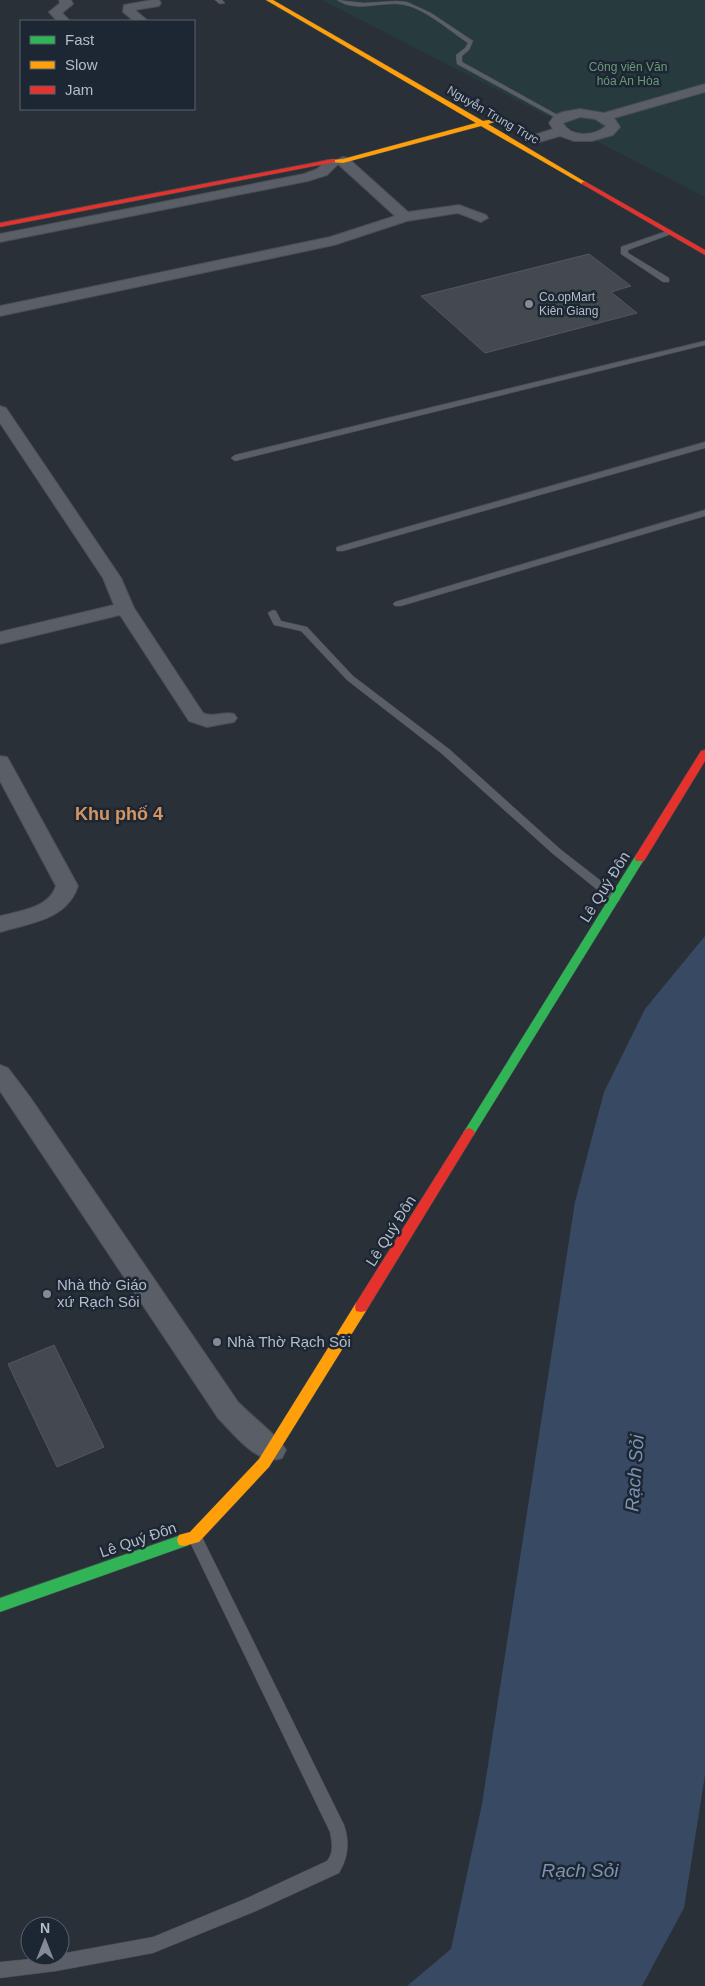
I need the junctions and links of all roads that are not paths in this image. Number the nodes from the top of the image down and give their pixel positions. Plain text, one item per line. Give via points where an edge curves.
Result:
1 (65, 0) edge
2 (269, 0) edge
3 (340, 0) edge
4 (155, 3) dead end
5 (63, 20) edge
6 (141, 20) edge
7 (438, 84) dead end
8 (705, 88) edge
9 (420, 89) junction
10 (486, 110) dead end
11 (604, 117) junction
12 (481, 125) junction
13 (560, 125) junction
14 (532, 136) junction
15 (516, 144) junction
16 (553, 148) dead end
17 (337, 162) junction
18 (405, 217) junction
19 (482, 218) dead end
20 (0, 225) edge
21 (670, 233) junction
22 (0, 238) edge
23 (705, 253) edge
24 (666, 280) dead end
25 (0, 311) edge
26 (705, 343) edge
27 (0, 411) edge
28 (705, 445) edge
29 (235, 458) dead end
30 (705, 513) edge
31 (340, 549) dead end
32 (398, 604) dead end
33 (125, 608) junction
34 (273, 613) dead end
35 (0, 638) edge
36 (227, 718) dead end
37 (705, 753) edge
38 (0, 762) edge
39 (615, 898) junction
40 (0, 924) edge
41 (0, 1074) edge
42 (272, 1450) junction
43 (194, 1537) junction
44 (0, 1604) edge
45 (0, 1970) edge

1 - 5 street via 67,4 55,12
2 - 9 street, Nguyễn Trung Trực
3 - 13 lane via 357,4 413,6 471,42 459,55 460,63
4 - 6 street via 128,8
7 - 9 street
8 - 11 street
9 - 12 street, Nguyễn Trung Trực
10 - 12 street, Nguyễn Trung Trực via 507,121
11 - 13 street via 580,113
11 - 13 street via 614,127 601,136 576,136
12 - 15 street, Nguyễn Trung Trực
12 - 17 street
13 - 14 street
14 - 15 street
14 - 16 street, Nguyễn Trung Trực
15 - 21 street, Nguyễn Trung Trực
17 - 18 street
17 - 20 street via 320,162
17 - 22 street via 321,172 278,183
18 - 19 street via 458,209
18 - 25 street via 334,241
21 - 23 street, Nguyễn Trung Trực
21 - 24 lane via 624,249 626,254
26 - 29 lane
27 - 33 street via 112,578
28 - 31 lane
30 - 32 lane
33 - 35 street
33 - 36 street via 196,717 210,722
34 - 39 lane via 277,623 304,629 350,678 445,751 556,851
37 - 39 street, Lê Quý Đôn
38 - 40 street via 67,886 66,894 55,907
39 - 42 street, Lê Quý Đôn
41 - 42 street via 228,1410
42 - 43 street, Lê Quý Đôn via 264,1463
43 - 44 street, Lê Quý Đôn
43 - 45 lane via 338,1832 339,1859 333,1867 153,1945

